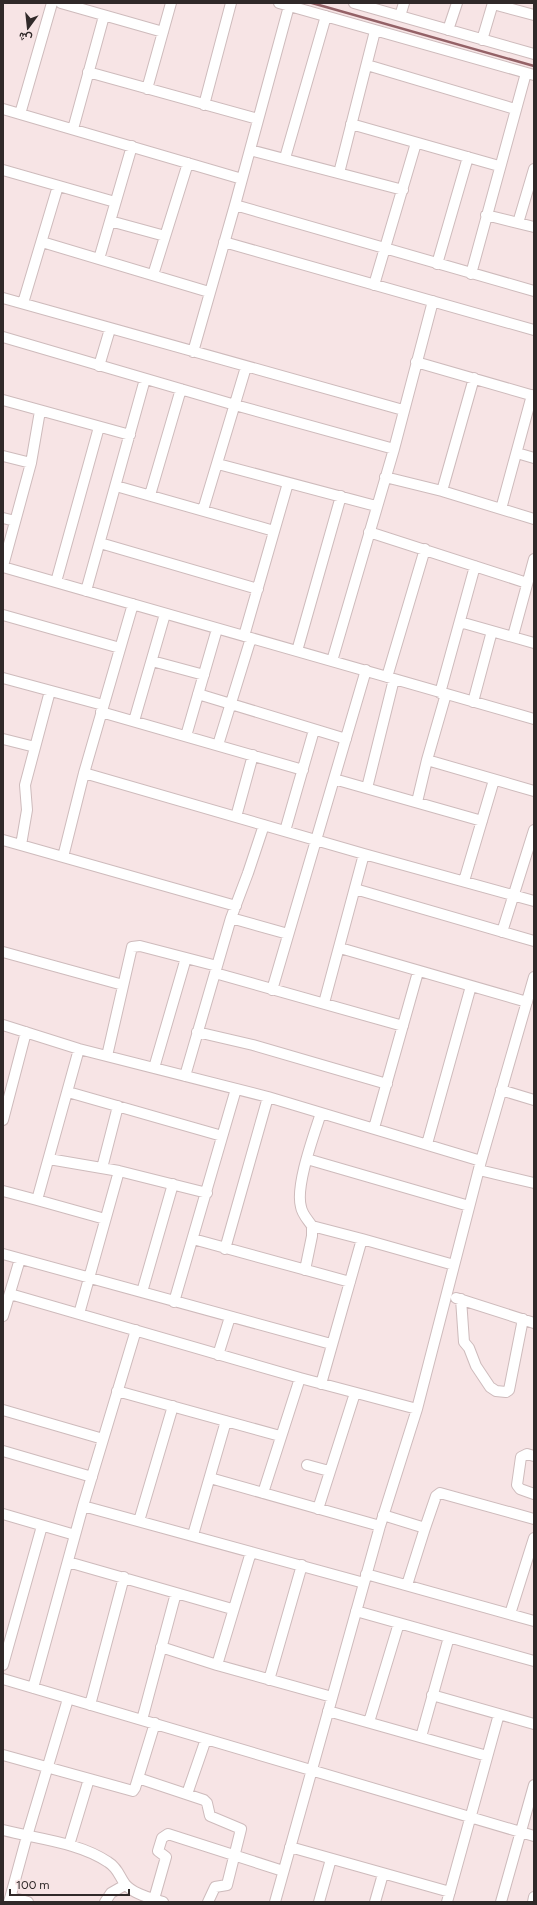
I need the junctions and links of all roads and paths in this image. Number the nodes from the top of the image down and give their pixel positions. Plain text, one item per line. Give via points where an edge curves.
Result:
1 (52, 3) edge
2 (61, 3) edge
3 (172, 3) edge
4 (231, 3) edge
5 (279, 3) edge
6 (354, 3) edge
7 (404, 3) edge
8 (457, 3) edge
9 (493, 3) edge
10 (289, 6) junction
11 (534, 15) edge
12 (104, 16) junction
13 (326, 16) junction
14 (400, 16) junction
15 (448, 30) junction
16 (375, 31) junction
17 (163, 32) junction
18 (482, 40) junction
19 (534, 54) edge
20 (367, 65) junction
21 (88, 72) junction
22 (530, 74) edge
23 (147, 89) junction
24 (204, 105) junction
25 (516, 109) junction
26 (3, 110) edge
27 (20, 114) junction
28 (258, 119) junction
29 (351, 124) junction
30 (73, 129) junction
31 (416, 143) junction
32 (132, 146) junction
33 (250, 150) junction
34 (468, 157) junction
35 (285, 158) junction
36 (188, 163) junction
37 (499, 166) junction
38 (534, 169) edge
39 (3, 172) edge
40 (339, 173) junction
41 (242, 179) junction
42 (58, 186) junction
43 (403, 190) junction
44 (115, 202) junction
45 (235, 205) junction
46 (486, 214) junction
47 (110, 221) junction
48 (518, 223) junction
49 (534, 227) edge
50 (165, 236) junction
51 (42, 242) junction
52 (224, 242) junction
53 (384, 249) junction
54 (99, 259) junction
55 (437, 264) junction
56 (471, 274) junction
57 (153, 275) junction
58 (374, 285) junction
59 (534, 291) edge
60 (209, 292) junction
61 (3, 298) edge
62 (433, 301) junction
63 (23, 303) junction
64 (110, 329) junction
65 (534, 330) edge
66 (3, 337) edge
67 (193, 352) junction
68 (416, 362) junction
69 (99, 366) junction
70 (246, 367) junction
71 (474, 378) junction
72 (145, 379) junction
73 (181, 389) junction
74 (533, 396) edge
75 (3, 400) edge
76 (235, 405) junction
77 (403, 410) junction
78 (40, 411) junction
79 (98, 427) junction
80 (130, 435) junction
81 (394, 449) junction
82 (517, 453) junction
83 (3, 456) edge
84 (534, 458) edge
85 (31, 463) junction
86 (218, 464) junction
87 (386, 477) junction
88 (288, 483) junction
89 (116, 486) junction
90 (442, 491) junction
91 (150, 495) junction
92 (341, 496) junction
93 (376, 506) junction
94 (501, 509) junction
95 (203, 510) junction
96 (3, 518) edge
97 (534, 519) edge
98 (14, 521) junction
99 (274, 531) junction
100 (369, 532) junction
101 (100, 543) junction
102 (425, 549) junction
103 (534, 559) edge
104 (3, 566) edge
105 (475, 566) junction
106 (56, 582) junction
107 (527, 583) junction
108 (258, 589) junction
109 (86, 591) junction
110 (133, 604) junction
111 (165, 614) junction
112 (3, 615) edge
113 (460, 622) junction
114 (217, 629) junction
115 (492, 631) junction
116 (513, 636) junction
117 (248, 637) junction
118 (534, 643) edge
119 (120, 648) junction
120 (297, 651) junction
121 (332, 660) junction
122 (152, 661) junction
123 (366, 670) junction
124 (204, 675) junction
125 (3, 678) edge
126 (391, 678) junction
127 (50, 691) junction
128 (198, 694) junction
129 (443, 694) junction
130 (473, 702) junction
131 (231, 705) junction
132 (102, 709) junction
133 (534, 719) edge
134 (134, 721) junction
135 (314, 730) junction
136 (186, 736) junction
137 (3, 738) edge
138 (346, 739) junction
139 (218, 746) junction
140 (35, 747) junction
141 (253, 755) junction
142 (427, 760) junction
143 (302, 770) junction
144 (84, 773) junction
145 (334, 779) junction
146 (494, 780) junction
147 (367, 788) junction
148 (534, 790) edge
149 (417, 802) junction
150 (236, 817) junction
151 (482, 821) junction
152 (264, 825) junction
153 (534, 830) edge
154 (286, 831) junction
155 (315, 840) junction
156 (4, 843) edge
157 (21, 845) junction
158 (364, 854) junction
159 (63, 857) junction
160 (464, 881) junction
161 (355, 889) junction
162 (514, 895) junction
163 (534, 901) edge
164 (236, 906) junction
165 (231, 918) junction
166 (502, 932) junction
167 (288, 934) junction
168 (534, 941) edge
169 (340, 948) junction
170 (3, 952) edge
171 (186, 958) junction
172 (216, 970) junction
173 (418, 972) junction
174 (534, 977) edge
175 (123, 985) junction
176 (471, 986) junction
177 (272, 990) junction
178 (532, 992) edge
179 (527, 1002) junction
180 (324, 1004) junction
181 (3, 1024) edge
182 (403, 1026) junction
183 (26, 1032) junction
184 (197, 1032) junction
185 (79, 1049) junction
186 (108, 1056) junction
187 (154, 1068) junction
188 (185, 1076) junction
189 (387, 1084) junction
190 (236, 1089) junction
191 (501, 1090) junction
192 (68, 1092) junction
193 (268, 1097) junction
194 (534, 1100) edge
195 (118, 1106) junction
196 (321, 1113) junction
197 (3, 1120) edge
198 (374, 1128) junction
199 (222, 1136) junction
200 (427, 1144) junction
201 (49, 1159) junction
202 (307, 1159) junction
203 (480, 1165) junction
204 (102, 1168) junction
205 (119, 1171) junction
206 (534, 1183) edge
207 (173, 1184) junction
208 (3, 1191) edge
209 (207, 1193) junction
210 (37, 1200) junction
211 (469, 1206) junction
212 (105, 1219) junction
213 (312, 1226) junction
214 (193, 1239) junction
215 (362, 1239) junction
216 (225, 1249) junction
217 (3, 1254) edge
218 (20, 1259) junction
219 (454, 1264) junction
220 (305, 1270) junction
221 (88, 1278) junction
222 (350, 1282) junction
223 (142, 1292) junction
224 (10, 1294) junction
225 (447, 1295) junction
226 (460, 1299) junction
227 (174, 1302) junction
228 (79, 1314) junction
229 (3, 1316) edge
230 (230, 1317) junction
231 (524, 1320) junction
232 (534, 1323) edge
233 (136, 1330) junction
234 (331, 1344) junction
235 (218, 1355) junction
236 (300, 1378) junction
237 (321, 1384) junction
238 (117, 1391) junction
239 (354, 1393) junction
240 (173, 1406) junction
241 (416, 1409) junction
242 (3, 1410) edge
243 (226, 1421) junction
244 (280, 1436) junction
245 (103, 1439) junction
246 (3, 1450) edge
247 (534, 1456) edge
248 (308, 1465) dead end
249 (329, 1472) junction
250 (92, 1477) junction
251 (210, 1478) junction
252 (263, 1493) junction
253 (534, 1494) edge
254 (83, 1506) junction
255 (318, 1509) junction
256 (3, 1514) edge
257 (383, 1515) junction
258 (534, 1519) edge
259 (139, 1521) junction
260 (42, 1526) junction
261 (380, 1526) junction
262 (425, 1528) junction
263 (75, 1535) junction
264 (193, 1535) junction
265 (534, 1538) edge
266 (251, 1552) junction
267 (68, 1562) junction
268 (302, 1565) junction
269 (124, 1577) junction
270 (365, 1578) junction
271 (407, 1585) junction
272 (176, 1593) junction
273 (232, 1609) junction
274 (356, 1611) junction
275 (510, 1614) junction
276 (534, 1621) edge
277 (399, 1623) junction
278 (449, 1637) junction
279 (162, 1647) junction
280 (534, 1661) edge
281 (3, 1665) edge
282 (217, 1665) junction
283 (3, 1679) edge
284 (269, 1680) junction
285 (33, 1688) junction
286 (432, 1695) junction
287 (332, 1697) junction
288 (68, 1699) junction
289 (90, 1705) junction
290 (328, 1711) junction
291 (499, 1714) junction
292 (142, 1720) junction
293 (369, 1722) junction
294 (155, 1723) junction
295 (534, 1724) edge
296 (421, 1737) junction
297 (206, 1739) junction
298 (3, 1754) edge
299 (487, 1756) junction
300 (48, 1768) junction
301 (311, 1771) junction
302 (138, 1778) junction
303 (89, 1779) junction
304 (534, 1785) edge
305 (187, 1794) junction
306 (470, 1818) junction
307 (3, 1830) edge
308 (520, 1832) junction
309 (27, 1836) junction
310 (534, 1836) edge
311 (69, 1845) junction
312 (290, 1847) junction
313 (234, 1856) junction
314 (332, 1859) junction
315 (284, 1871) junction
316 (383, 1874) junction
317 (125, 1885) junction
318 (449, 1897) edge
319 (534, 1897) edge
320 (10, 1900) edge
321 (159, 1900) edge
322 (28, 1902) edge
323 (105, 1902) edge
324 (208, 1902) edge
325 (275, 1902) edge
326 (319, 1902) edge
327 (375, 1902) edge
328 (501, 1902) edge
329 (533, 1902) edge

1 - 27 street
2 - 12 street
3 - 17 street
4 - 24 street
5 - 10 street
6 - 14 street
7 - 14 street
8 - 15 street
9 - 11 street
9 - 18 street
10 - 13 street
10 - 28 street
12 - 17 street
12 - 21 street
13 - 16 street
13 - 35 street
14 - 15 street
15 - 18 street
16 - 20 street
16 - 22 street
17 - 23 street
18 - 19 street
20 - 25 street
20 - 29 street
21 - 23 street
21 - 30 street
22 - 25 street
23 - 24 street
24 - 28 street
25 - 37 street
26 - 27 street
27 - 30 street
28 - 33 street
29 - 31 street
29 - 40 street
30 - 32 street
31 - 34 street
31 - 43 street
32 - 36 street
32 - 44 street
33 - 35 street
33 - 41 street
34 - 37 street
34 - 55 street
35 - 40 street
36 - 41 street
36 - 50 street
37 - 46 street
38 - 48 street
39 - 42 street
40 - 43 street
41 - 45 street
42 - 44 street
42 - 51 street
43 - 53 street
44 - 47 street
45 - 52 street
45 - 53 street
46 - 48 street
46 - 56 street
47 - 50 street
47 - 54 street
48 - 49 street
50 - 57 street
51 - 54 street
51 - 63 street
52 - 58 street
52 - 60 street
53 - 55 street
53 - 58 street
54 - 57 street
55 - 56 street
56 - 59 street
57 - 60 street
58 - 62 street
60 - 67 street
61 - 63 street
62 - 65 street
62 - 68 street
63 - 64 street
64 - 67 street
64 - 69 street
66 - 69 street
67 - 70 street
68 - 71 street
68 - 77 street
69 - 72 street
70 - 76 street
70 - 77 street
71 - 74 street
71 - 90 street
72 - 73 street
72 - 80 street
73 - 76 street
73 - 91 street
74 - 82 street
75 - 78 street
76 - 81 street
76 - 86 street
77 - 81 street
78 - 79 street
78 - 85 street
79 - 80 street
79 - 106 street
80 - 89 street
81 - 87 street
82 - 84 street
82 - 94 street
83 - 85 street
85 - 98 street
86 - 88 street
86 - 95 street
87 - 90 street
87 - 93 street
88 - 92 street
88 - 99 street
89 - 91 street
89 - 101 street
90 - 94 street
91 - 95 street
92 - 93 street
92 - 120 street
93 - 100 street
94 - 97 street
95 - 99 street
96 - 98 street
98 - 104 street
99 - 108 street
100 - 102 street
100 - 121 street
101 - 108 street
101 - 109 street
102 - 105 street
102 - 126 street
103 - 107 street
104 - 106 street
105 - 107 street
105 - 113 street
106 - 109 street
107 - 116 street
108 - 117 street
109 - 110 street
110 - 111 street
110 - 119 street
111 - 114 street
111 - 122 street
112 - 119 street
113 - 115 street
113 - 129 street
114 - 117 street
114 - 124 street
115 - 116 street
115 - 130 street
116 - 118 street
117 - 120 street
117 - 131 street
119 - 132 street
120 - 121 street
121 - 123 street
122 - 124 street
122 - 134 street
123 - 126 street
123 - 138 street
124 - 128 street
125 - 127 street
126 - 129 street
126 - 147 street
127 - 132 street
127 - 140 street
128 - 131 street
128 - 136 street
129 - 130 street
129 - 142 street
130 - 133 street
131 - 135 street
131 - 139 street
132 - 134 street
132 - 144 street
134 - 136 street
135 - 138 street
135 - 143 street
136 - 139 street
137 - 140 street
138 - 145 street
139 - 141 street
140 - 157 street via 25,785 27,810
141 - 143 street
141 - 150 street
142 - 146 street
142 - 149 street
143 - 154 street
144 - 150 street
144 - 159 street
145 - 147 street
145 - 155 street
146 - 148 street
146 - 151 street
147 - 149 street
149 - 151 street
150 - 152 street
151 - 160 street
152 - 154 street
152 - 164 street
153 - 162 street
154 - 155 street
155 - 158 street
155 - 167 street
156 - 157 street
157 - 159 street
158 - 160 street
158 - 161 street
159 - 164 street
160 - 162 street
161 - 166 street
161 - 169 street
162 - 163 street
162 - 166 street
164 - 165 street
165 - 167 street
165 - 172 street
166 - 168 street
167 - 177 street
169 - 173 street
169 - 180 street
170 - 175 street
171 - 172 street
171 - 175 street via 135,946 130,951
171 - 187 street
172 - 177 street
172 - 184 street
173 - 176 street
173 - 182 street
174 - 178 street
175 - 186 street
176 - 179 street
176 - 200 street
177 - 180 street
178 - 179 street
179 - 191 street
180 - 182 street
181 - 183 street
182 - 189 street
183 - 185 street
183 - 197 street
184 - 188 street
184 - 189 street via 253,1045
185 - 186 street
185 - 192 street
186 - 187 street
187 - 188 street
188 - 190 street
189 - 198 street
190 - 193 street
190 - 199 street
191 - 194 street
191 - 203 street
192 - 195 street
192 - 201 street
193 - 196 street
193 - 216 street
195 - 199 street
195 - 204 street
196 - 198 street
196 - 202 street
198 - 200 street
199 - 209 street
200 - 203 street
201 - 204 street
201 - 210 street
202 - 211 street
202 - 213 street via 299,1200 302,1211
203 - 206 street
203 - 211 street
204 - 205 street
205 - 207 street
205 - 212 street
207 - 209 street
207 - 223 street
208 - 210 street
209 - 214 street
210 - 212 street
211 - 219 street
212 - 221 street
213 - 215 street
213 - 220 street
214 - 216 street
214 - 227 street
215 - 219 street
215 - 222 street
216 - 220 street
217 - 218 street
218 - 221 street
218 - 224 street
219 - 225 street
220 - 222 street
221 - 223 street
221 - 228 street
222 - 234 street
223 - 227 street
224 - 228 street
224 - 229 street
225 - 226 street
225 - 241 street
226 - 231 street
226 - 231 street via 464,1342 490,1387 496,1391 509,1390
227 - 230 street
228 - 233 street
230 - 234 street
230 - 235 street
231 - 232 street
233 - 235 street
233 - 238 street
234 - 237 street
235 - 236 street
236 - 237 street
236 - 244 street
237 - 239 street
238 - 240 street
238 - 245 street
239 - 241 street
239 - 249 street
240 - 243 street
240 - 259 street
241 - 257 street
242 - 245 street
243 - 244 street
243 - 251 street
244 - 252 street
245 - 250 street
246 - 250 street
247 - 253 street via 527,1454 521,1457 517,1485 520,1489
248 - 249 street
249 - 255 street
250 - 254 street
251 - 252 street
251 - 264 street
252 - 255 street
254 - 259 street
254 - 263 street
255 - 261 street
256 - 260 street
257 - 261 street
257 - 262 street
258 - 262 street via 440,1493 436,1496
259 - 264 street
260 - 263 street
260 - 281 street
261 - 270 street
262 - 271 street
263 - 267 street
264 - 266 street
265 - 275 street
266 - 268 street
266 - 273 street
267 - 269 street
267 - 285 street
268 - 270 street
268 - 284 street
269 - 272 street
269 - 289 street
270 - 271 street
270 - 274 street
271 - 275 street
272 - 273 street
272 - 279 street
273 - 282 street
274 - 277 street
274 - 287 street
275 - 276 street
277 - 278 street
277 - 293 street
278 - 280 street
278 - 286 street
279 - 282 street
279 - 292 street
282 - 284 street
283 - 285 street
284 - 287 street
285 - 288 street
286 - 291 street
286 - 296 street
287 - 290 street
288 - 289 street
288 - 300 street
289 - 292 street
290 - 293 street
290 - 301 street
291 - 295 street
291 - 299 street
292 - 294 street
293 - 296 street
294 - 297 street
294 - 302 street
296 - 299 street
297 - 301 street
297 - 305 street
298 - 300 street
299 - 306 street
300 - 303 street
300 - 309 street
301 - 306 street
301 - 312 street
302 - 303 street via 133,1791
302 - 305 street
303 - 311 street
304 - 308 street
305 - 313 street via 206,1801 211,1816 241,1829
306 - 308 street
306 - 318 street
307 - 309 street
308 - 310 street
308 - 328 street
309 - 311 street
309 - 320 street
311 - 317 street via 108,1862 118,1870
312 - 314 street
312 - 315 street
313 - 315 street
313 - 321 street via 193,1840 168,1834 164,1836 158,1851 166,1857
313 - 324 street via 227,1885 215,1887
314 - 316 street
314 - 326 street
315 - 325 street
316 - 318 street
316 - 327 street
317 - 321 street via 138,1893
317 - 323 street via 112,1893
319 - 329 street
320 - 322 street

